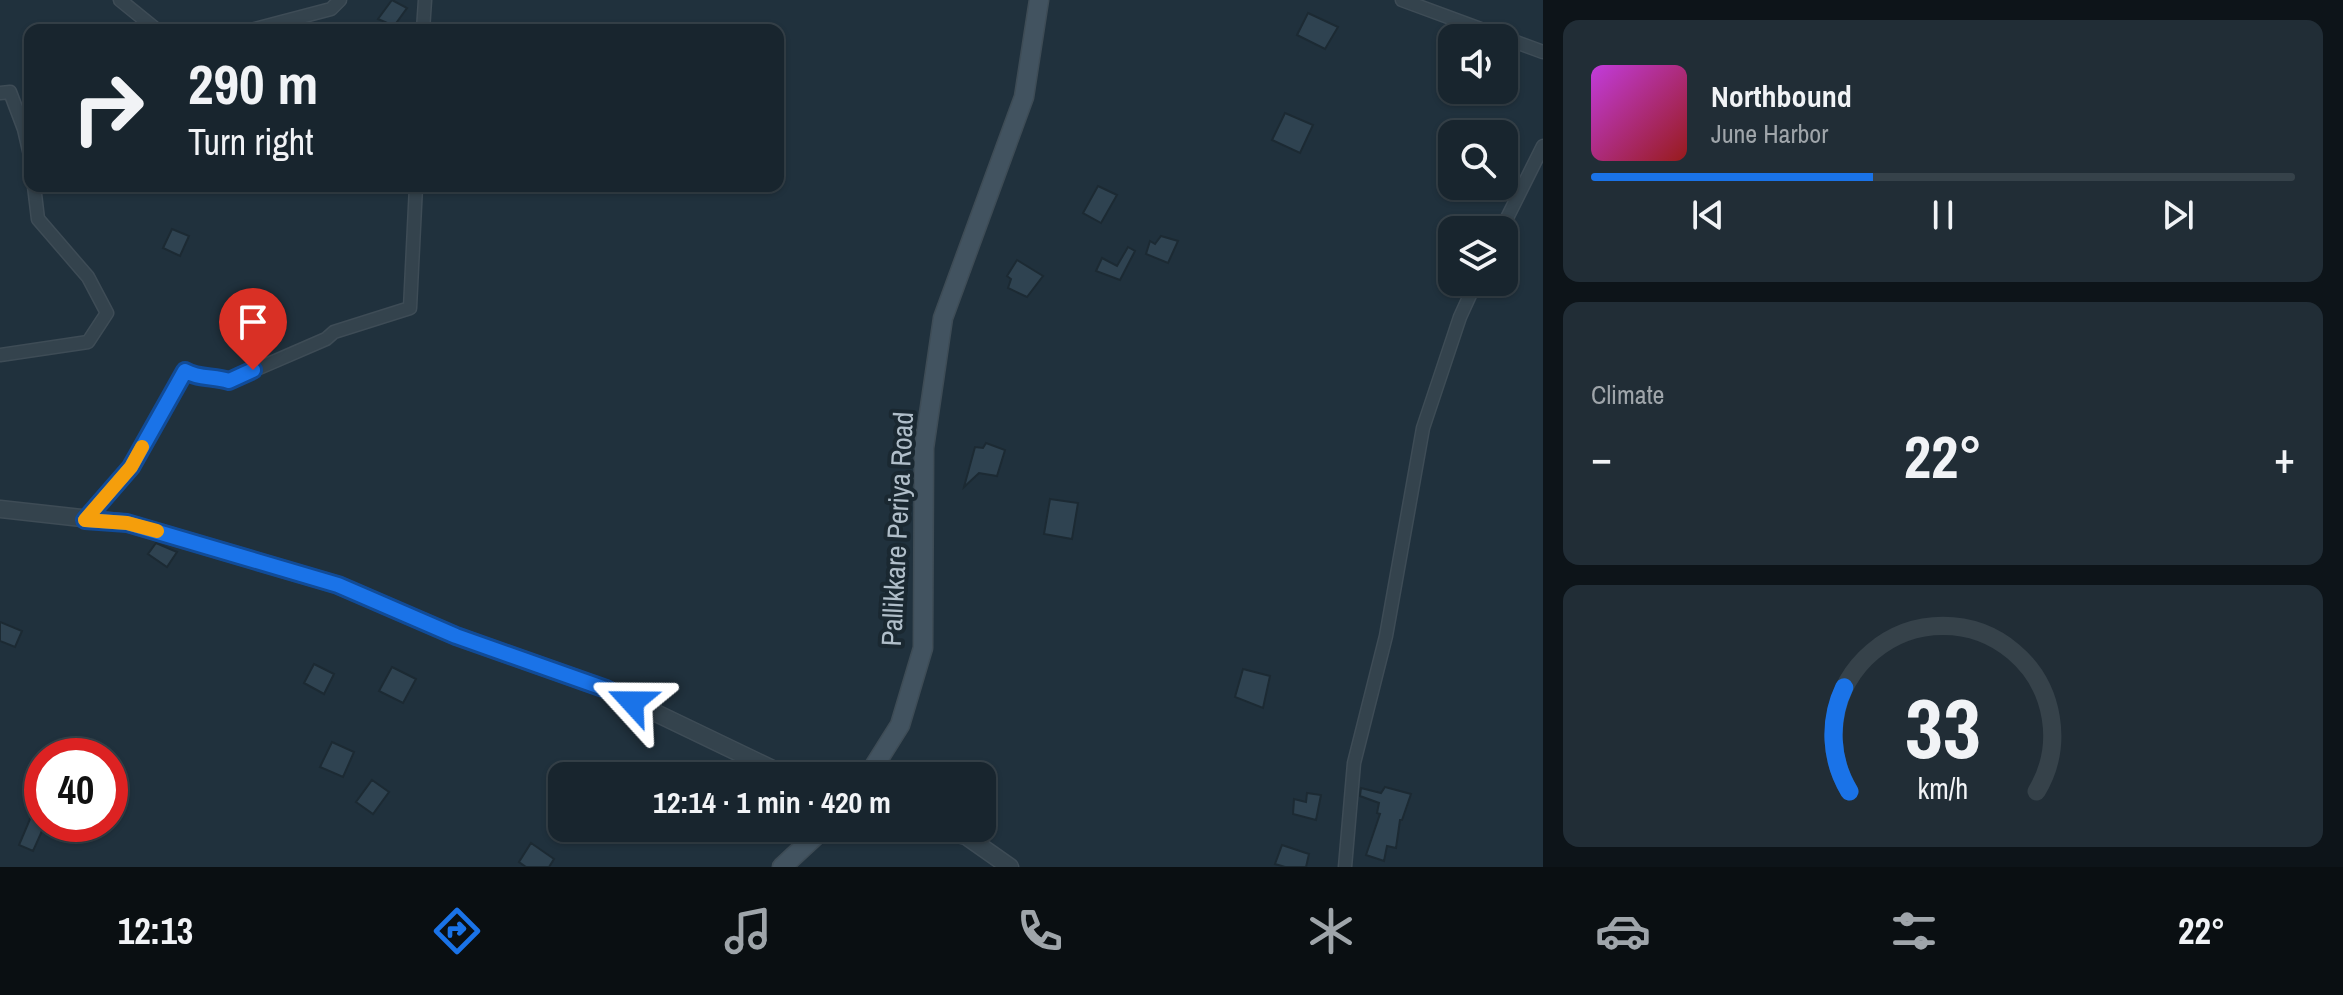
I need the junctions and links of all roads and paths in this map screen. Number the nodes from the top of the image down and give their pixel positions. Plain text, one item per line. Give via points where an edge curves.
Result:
1 (120, 0) edge
2 (340, 0) edge
3 (425, 0) edge
4 (1039, 0) edge
5 (1402, 0) edge
6 (150, 24) edge
7 (274, 24) edge
8 (423, 24) edge
9 (1543, 52) edge
10 (0, 93) edge
11 (24, 129) edge
12 (1543, 146) edge
13 (35, 192) edge
14 (416, 192) edge
15 (1508, 216) edge
16 (1470, 296) edge
17 (0, 355) edge
18 (0, 509) edge
19 (85, 520) junction
20 (758, 762) edge
21 (877, 762) edge
22 (809, 842) edge
23 (975, 842) edge
24 (782, 867) edge
25 (1010, 867) edge
26 (1345, 867) edge

1 - 6 street
2 - 7 street via 331,9
3 - 8 street
4 - 21 main road, Pallikkare Periya Road via 1024,97 943,318 924,448 923,648 900,725
5 - 9 street
10 - 11 street via 10,92
12 - 15 street
13 - 17 street via 38,219 88,277 107,313 88,342
14 - 19 street via 410,308 334,332 229,381 185,371 131,467
16 - 26 street via 1423,428 1386,636 1354,763
18 - 19 street
19 - 20 street via 127,523 338,585 456,636 606,689
22 - 24 main road
23 - 25 street

